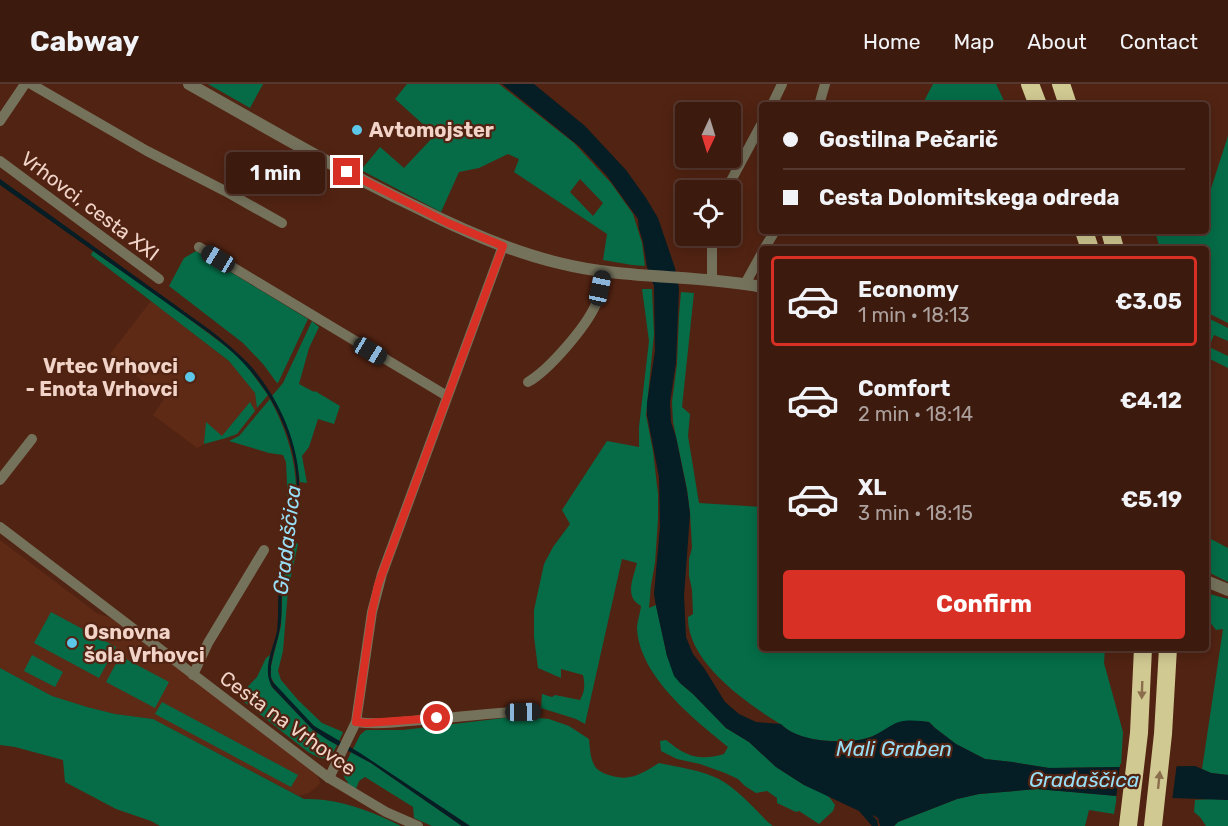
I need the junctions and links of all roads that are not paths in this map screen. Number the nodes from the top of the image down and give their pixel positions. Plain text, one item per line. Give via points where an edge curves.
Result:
1 (25, 84) edge
2 (31, 84) edge
3 (189, 84) edge
4 (782, 84) edge
5 (825, 84) edge
6 (1030, 84) edge
7 (1061, 84) edge
8 (773, 102) edge
9 (820, 102) edge
10 (1037, 102) edge
11 (1067, 102) edge
12 (0, 121) edge
13 (759, 129) edge
14 (0, 161) edge
15 (731, 180) edge
16 (282, 223) dead end
17 (503, 246) junction
18 (712, 246) edge
19 (199, 248) dead end
20 (759, 258) edge
21 (603, 272) junction
22 (159, 279) dead end
23 (712, 280) junction
24 (745, 284) junction
25 (759, 286) edge
26 (528, 382) dead end
27 (447, 396) junction
28 (32, 439) dead end
29 (0, 480) edge
30 (0, 527) edge
31 (264, 550) dead end
32 (1143, 651) edge
33 (1167, 651) edge
34 (193, 675) junction
35 (535, 711) dead end
36 (356, 722) junction
37 (329, 778) junction
38 (418, 826) edge
39 (1128, 826) edge
40 (1153, 826) edge

1 - 12 street
2 - 16 street
3 - 17 street via 364,182
4 - 8 street
5 - 9 street
6 - 10 highway
7 - 11 highway
13 - 15 street
14 - 22 street, Vrhovci, cesta XXI
17 - 21 street
17 - 27 street
18 - 23 street
19 - 27 street
20 - 24 street
21 - 23 street
21 - 26 street via 596,303 585,323 553,361
23 - 24 street
24 - 25 street
27 - 36 street via 378,585
28 - 29 street
30 - 34 street, Cesta na Vrhovce
31 - 34 street
32 -> 39 highway via 1139,733
40 -> 33 highway
34 - 37 street, Cesta na Vrhovce
35 - 36 street
36 - 37 street
37 - 38 street, Cesta na Vrhovce

